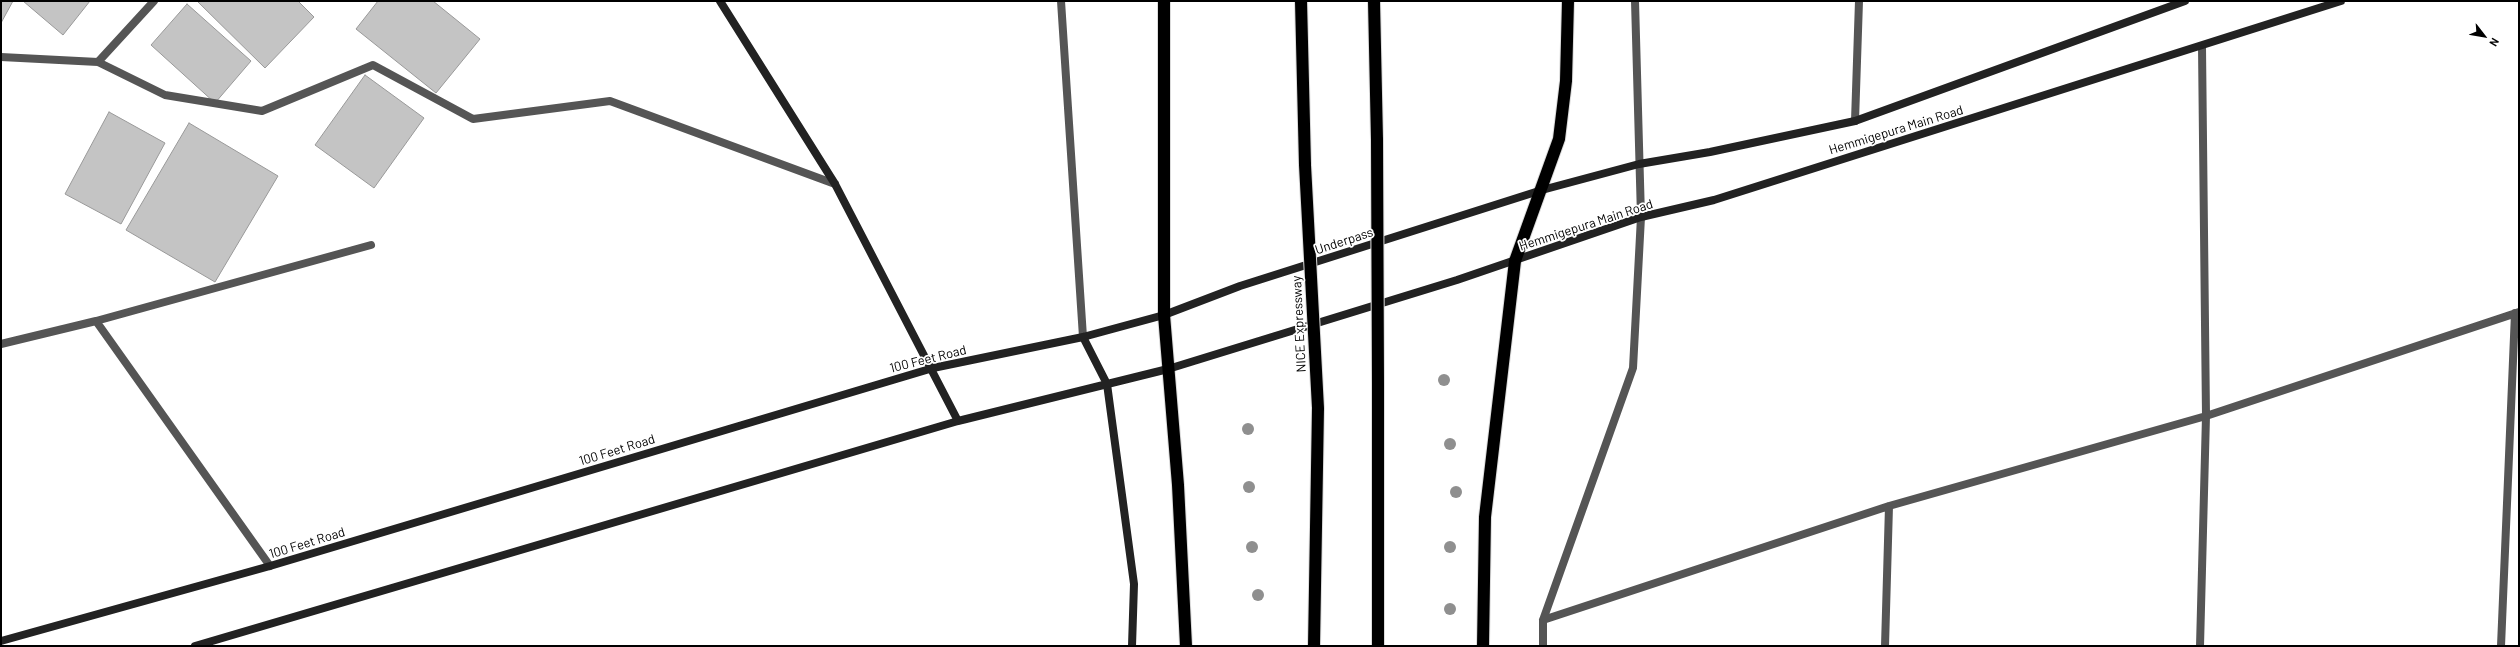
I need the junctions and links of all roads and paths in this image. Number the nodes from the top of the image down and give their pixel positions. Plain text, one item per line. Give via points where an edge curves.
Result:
1 (154, 1) edge
2 (720, 1) edge
3 (1061, 1) edge
4 (1164, 1) edge
5 (1300, 1) edge
6 (1374, 1) edge
7 (1568, 1) edge
8 (1635, 1) edge
9 (1859, 1) edge
10 (2185, 1) edge
11 (2341, 1) edge
12 (2202, 47) junction
13 (1, 57) edge
14 (98, 62) junction
15 (1855, 121) junction
16 (1639, 164) junction
17 (835, 184) junction
18 (1542, 190) junction
19 (1641, 217) junction
20 (1455, 218) joint
21 (370, 245) dead end
22 (1515, 261) junction
23 (1240, 286) joint
24 (2517, 312) edge
25 (1164, 315) junction
26 (96, 321) junction
27 (1083, 337) junction
28 (1, 344) edge
29 (933, 368) junction
30 (1168, 369) junction
31 (1107, 384) junction
32 (2206, 416) junction
33 (958, 421) junction
34 (1889, 506) junction
35 (270, 566) junction
36 (1543, 620) junction
37 (1, 642) edge
38 (195, 646) edge
39 (1132, 646) edge
40 (1186, 646) edge
41 (1314, 646) edge
42 (1378, 646) edge
43 (1483, 646) edge
44 (1543, 646) edge
45 (1885, 646) edge
46 (2200, 646) edge
47 (2501, 646) edge

1 - 14 street
2 - 17 main road
3 - 27 street
4 - 25 highway
5 - 41 highway, NICE Expressway, bridge via 1305,165 1318,408
6 - 42 highway, bridge via 1377,140
7 - 18 highway via 1566,81 1559,139
8 - 16 street
9 - 15 street
10 - 15 main road, Hemmigepura Main Road
11 - 12 main road, Hemmigepura Main Road
12 - 19 main road, Hemmigepura Main Road via 1714,200
12 - 32 street
13 - 14 street
14 - 17 street via 165,95 262,111 373,65 473,119 610,101
15 - 16 main road, Hemmigepura Main Road via 1710,152
16 - 18 main road, Hemmigepura Main Road
16 - 19 street
17 - 29 main road
18 - 20 main road, Hemmigepura Main Road
18 - 22 highway
19 - 22 main road, Hemmigepura Main Road
19 - 36 street via 1633,368
20 - 23 main road, Underpass
21 - 26 street
22 - 30 main road, Hemmigepura Main Road
22 - 43 highway via 1485,517
23 - 25 main road, 100 Feet Road
24 - 32 street
24 - 47 street
25 - 27 main road, 100 Feet Road
25 - 30 highway
26 - 28 street
26 - 35 street
27 - 29 main road, 100 Feet Road
27 - 31 main road
29 - 33 main road
29 - 35 main road, 100 Feet Road
30 - 31 main road
30 - 40 highway via 1178,485
31 - 33 main road
31 - 39 main road via 1134,584
32 - 34 street
32 - 46 street
33 - 38 main road
34 - 36 street
34 - 45 street
35 - 37 main road, 100 Feet Road
36 - 44 street

